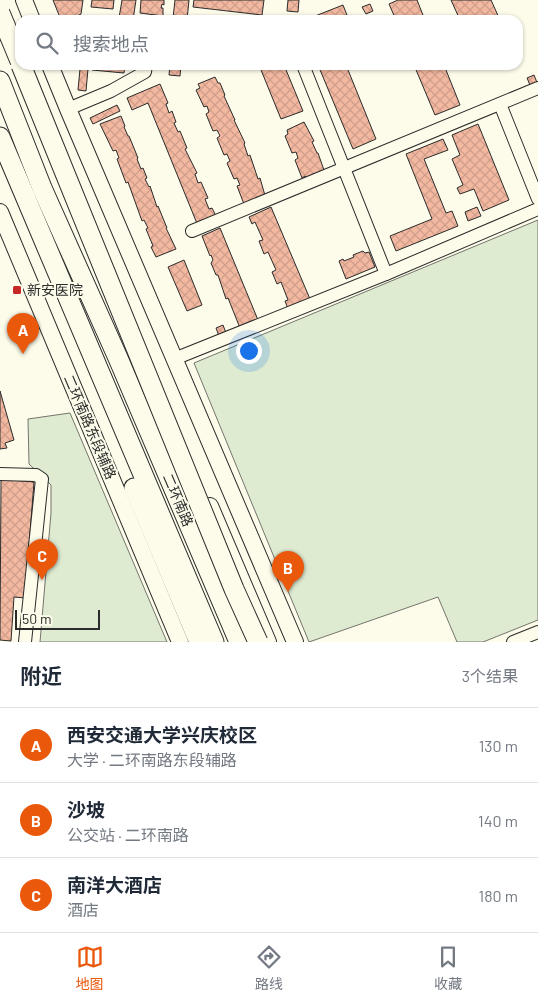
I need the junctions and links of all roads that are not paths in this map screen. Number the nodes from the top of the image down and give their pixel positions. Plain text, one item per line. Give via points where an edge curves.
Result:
1 (24, 0) edge
2 (2, 13) edge
3 (30, 15) edge
4 (15, 44) edge
5 (15, 48) edge
6 (25, 70) edge
7 (25, 70) edge
8 (52, 70) edge
9 (145, 70) edge
10 (305, 70) edge
11 (0, 81) edge
12 (538, 88) edge
13 (500, 104) junction
14 (68, 109) junction
15 (0, 137) edge
16 (344, 168) junction
17 (0, 169) edge
18 (538, 199) edge
19 (84, 209) junction
20 (538, 209) edge
21 (0, 212) edge
22 (192, 231) dead end
23 (77, 267) junction
24 (386, 274) junction
25 (174, 359) junction
26 (0, 474) edge
27 (538, 632) edge
28 (25, 642) edge
29 (180, 642) edge
30 (199, 642) edge
31 (214, 642) edge
32 (239, 642) edge
33 (258, 642) edge
34 (268, 642) edge
35 (295, 642) edge
36 (513, 642) edge

1 - 3 main road
2 - 4 main road
2 - 5 highway, bridge
6 - 19 main road
7 - 33 highway, bridge
8 - 14 main road
9 - 14 street via 111,91
10 - 16 street
11 - 23 highway, 二环南路
12 - 13 street
13 - 16 street
13 - 18 street
14 - 25 main road
15 - 31 highway, 二环南路
16 - 22 street
16 - 24 street
17 - 30 highway
19 - 23 highway
19 - 34 main road
20 - 24 street
21 - 29 main road, 二环南路东段辅路
23 - 32 highway, 二环南路
24 - 25 street
25 - 35 main road
26 - 28 street via 42,479
27 - 36 street

